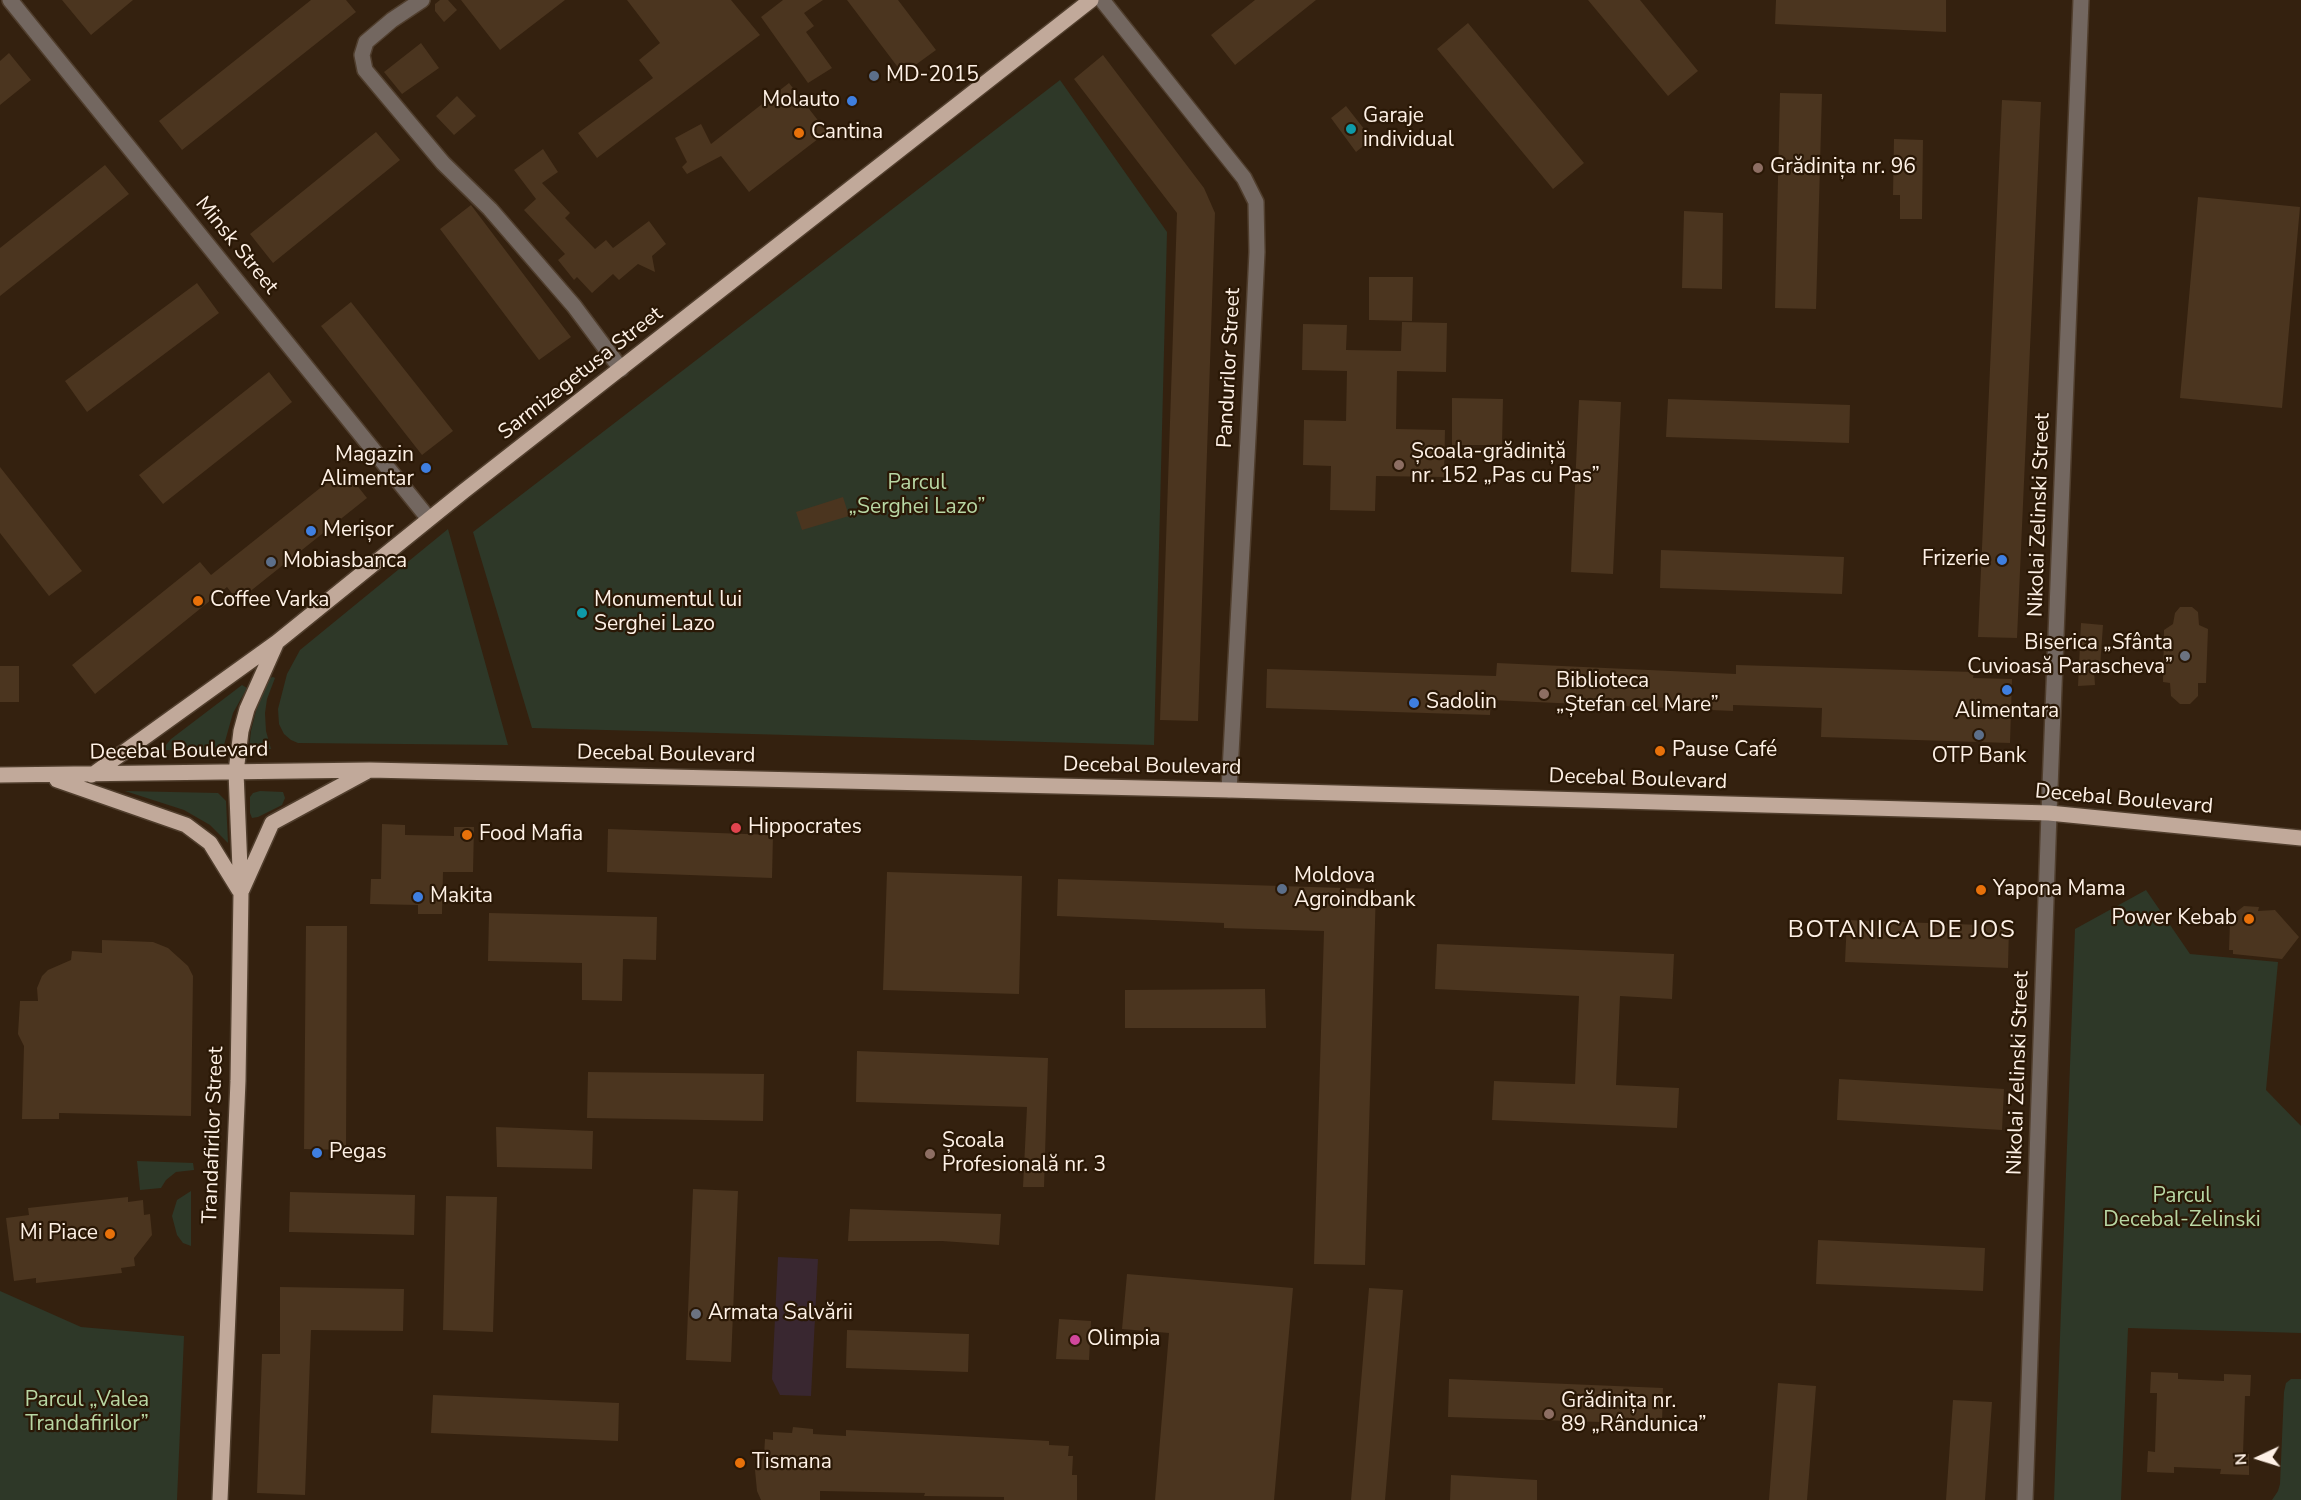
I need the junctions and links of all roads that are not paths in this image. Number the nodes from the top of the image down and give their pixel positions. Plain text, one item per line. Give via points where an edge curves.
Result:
1 (10, 0) edge
2 (422, 0) edge
3 (1091, 0) edge
4 (1102, 0) edge
5 (2081, 0) edge
6 (621, 369) junction
7 (429, 519) junction
8 (278, 642) junction
9 (370, 770) junction
10 (236, 772) junction
11 (92, 775) junction
12 (0, 776) edge
13 (45, 776) junction
14 (1229, 790) junction
15 (2049, 813) junction
16 (2301, 837) edge
17 (241, 893) junction
18 (220, 1500) edge
19 (2025, 1500) edge

1 - 7 street, Minsk Street
2 - 6 street via 370,38 362,55 365,70 443,163 490,209 574,306
3 - 6 main road, Sarmizegetusa Street
4 - 14 street, Pandurilor Street via 1244,178 1256,202 1251,383
5 - 15 street, Nikolai Zelinski Street
6 - 7 main road, Sarmizegetusa Street
7 - 8 main road, Sarmizegetusa Street
8 - 10 main road, Trandafirilor Street via 244,720
8 - 11 main road, Sarmizegetusa Street
9 - 10 main road, Decebal Boulevard
9 - 14 main road, Decebal Boulevard
9 - 17 main road via 272,823
10 - 11 main road, Decebal Boulevard
10 - 17 main road, Trandafirilor Street
11 - 13 main road, Decebal Boulevard
12 - 13 main road, Decebal Boulevard
13 - 17 main road via 186,825 210,843
14 - 15 main road, Decebal Boulevard
15 - 16 main road, Decebal Boulevard
15 - 19 street, Nikolai Zelinski Street
17 - 18 main road, Trandafirilor Street via 238,1081

